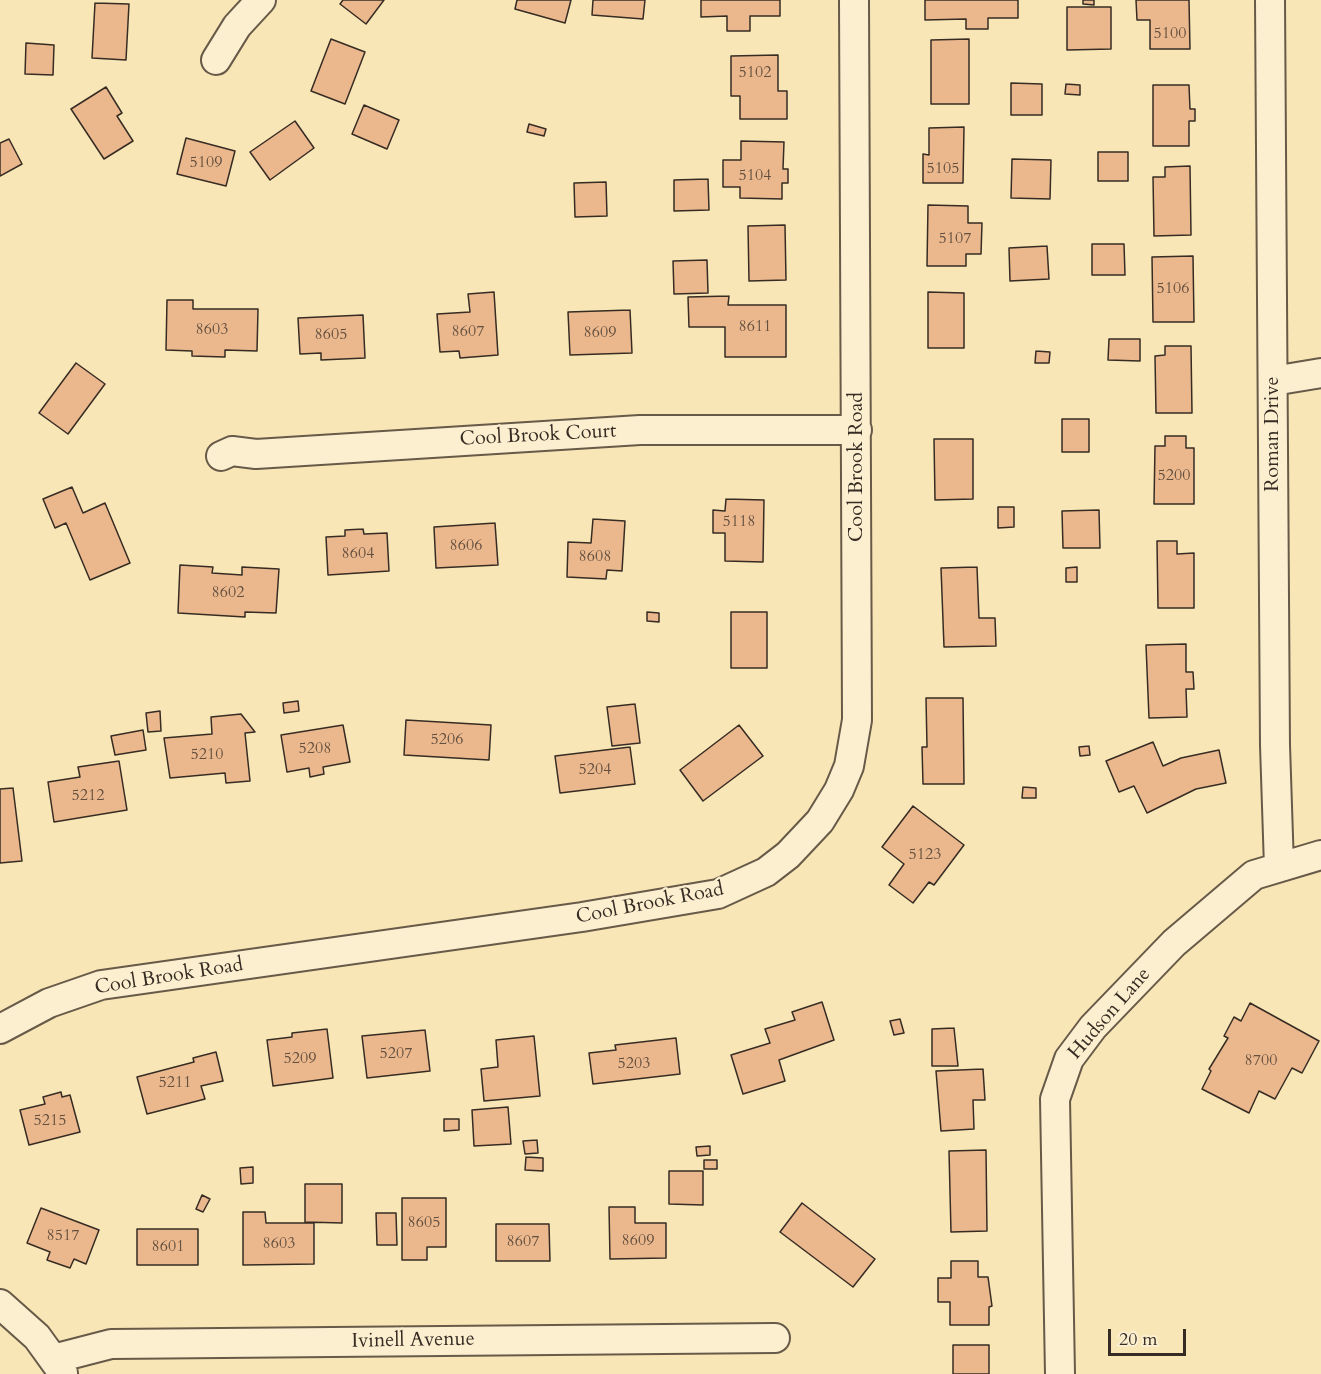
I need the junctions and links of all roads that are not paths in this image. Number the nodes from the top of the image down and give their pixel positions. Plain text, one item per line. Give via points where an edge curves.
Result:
1 (261, 0) edge
2 (854, 0) edge
3 (1270, 0) edge
4 (216, 60) dead end
5 (1321, 373) edge
6 (1273, 381) junction
7 (857, 430) junction
8 (221, 456) dead end
9 (1321, 855) edge
10 (1279, 867) junction
11 (0, 1029) edge
12 (0, 1304) edge
13 (775, 1338) dead end
14 (58, 1366) edge
15 (1060, 1374) edge

1 - 4 street via 237,26
2 - 7 street, Cool Brook Road
3 - 6 street, Roman Drive
5 - 6 street
6 - 10 street, Roman Drive
7 - 8 street, Cool Brook Court via 640,430 256,454 232,451
7 - 11 street, Cool Brook Road via 855,742 839,790 820,821 766,872 726,891 694,899 101,985 49,1003
9 - 10 street, Hudson Lane
10 - 15 street, Hudson Lane via 1254,875 1174,943 1093,1027 1060,1078 1056,1099
12 - 14 street via 37,1337
13 - 14 street, Ivinell Avenue via 111,1344

